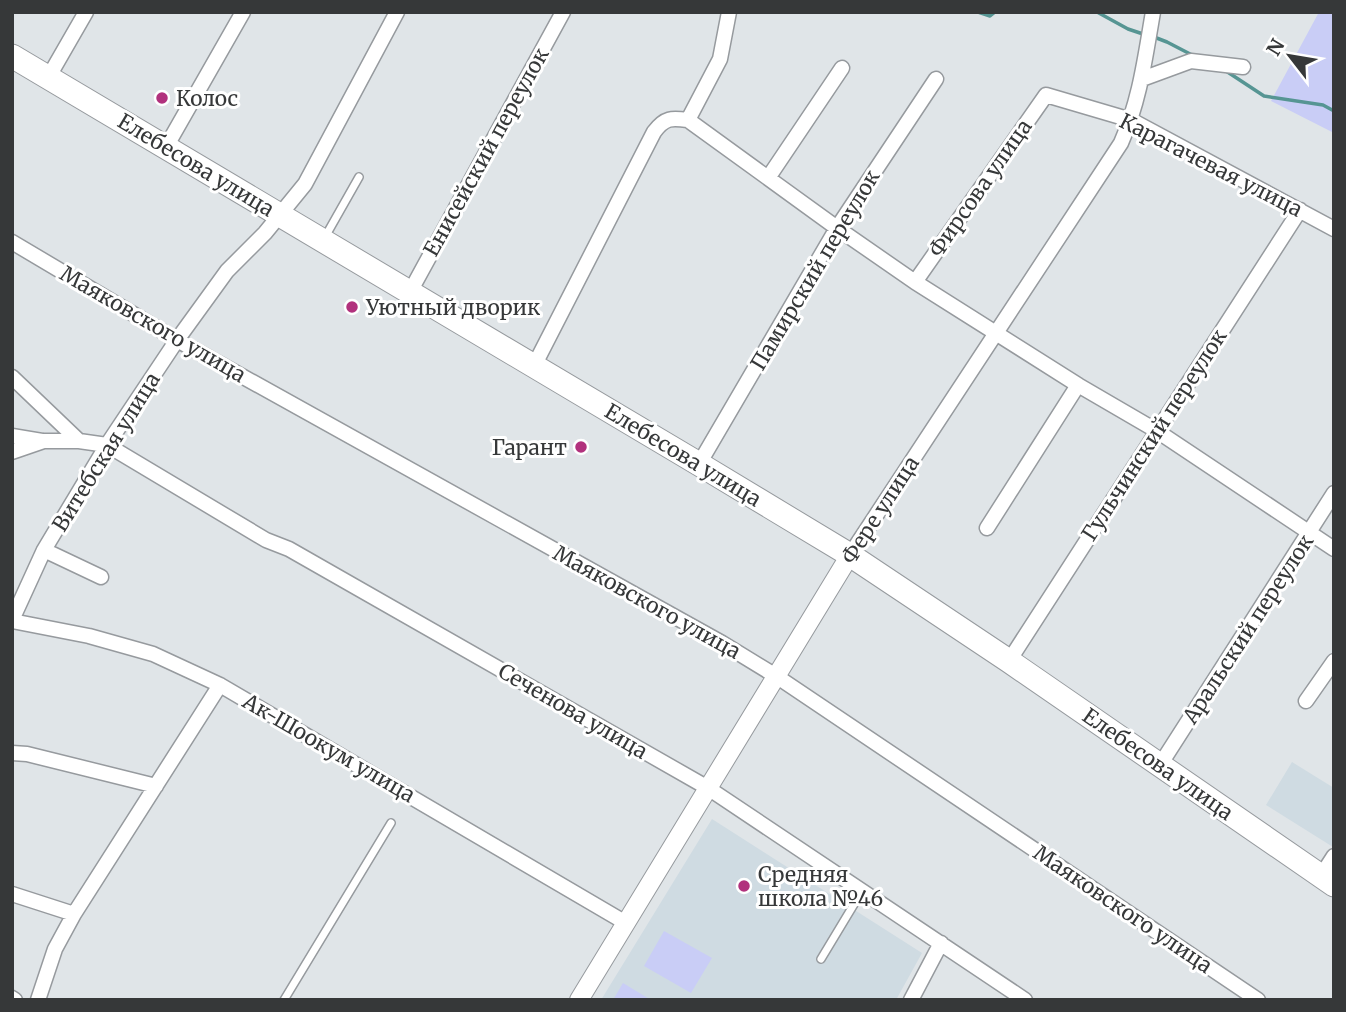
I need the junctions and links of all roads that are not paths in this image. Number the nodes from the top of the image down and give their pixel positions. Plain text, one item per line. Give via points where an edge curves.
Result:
1 (86, 12) edge
2 (243, 12) edge
3 (397, 12) edge
4 (563, 12) edge
5 (729, 12) edge
6 (1153, 12) edge
7 (12, 57) edge
8 (1242, 66) dead end
9 (842, 68) dead end
10 (48, 78) junction
11 (936, 79) dead end
12 (1142, 79) junction
13 (1046, 96) joint
14 (688, 120) junction
15 (1132, 120) junction
16 (166, 148) junction
17 (359, 177) dead end
18 (768, 178) junction
19 (1300, 210) junction
20 (281, 216) junction
21 (837, 228) junction
22 (1334, 229) edge
23 (323, 240) junction
24 (12, 242) edge
25 (915, 282) junction
26 (410, 292) junction
27 (996, 334) junction
28 (177, 340) junction
29 (534, 366) junction
30 (12, 377) edge
31 (1077, 385) junction
32 (1157, 431) junction
33 (12, 436) edge
34 (79, 441) junction
35 (44, 442) junction
36 (107, 445) junction
37 (12, 452) edge
38 (699, 464) junction
39 (1334, 493) edge
40 (987, 528) dead end
41 (1309, 533) junction
42 (1334, 549) edge
43 (44, 550) junction
44 (850, 555) junction
45 (101, 577) dead end
46 (12, 621) edge
47 (1009, 661) junction
48 (1334, 661) edge
49 (776, 676) junction
50 (220, 685) junction
51 (1306, 701) dead end
52 (12, 753) edge
53 (1160, 765) junction
54 (156, 786) junction
55 (708, 788) junction
56 (391, 823) dead end
57 (1334, 856) edge
58 (1328, 881) edge
59 (862, 891) junction
60 (12, 894) edge
61 (74, 914) junction
62 (626, 923) junction
63 (940, 943) junction
64 (821, 958) dead end
65 (38, 1000) edge
66 (284, 1000) edge
67 (579, 1000) edge
68 (911, 1000) edge
69 (1026, 1000) edge
70 (1258, 1000) edge

1 - 10 street
2 - 16 street
3 - 20 street, Витебская улица via 305,184
4 - 26 street, Енисейский переулок
5 - 14 street via 720,59
6 - 12 street, Фере улица
7 - 10 main road, Елебесова улица
8 - 12 street via 1191,61
9 - 18 street
10 - 16 main road, Елебесова улица
11 - 21 street, Памирский переулок
12 - 15 street, Фере улица
13 - 15 street, Карагачевая улица
13 - 25 street, Фирсова улица
14 - 18 street
14 - 29 street via 671,118 654,132
15 - 19 street, Карагачевая улица
15 - 27 street, Фере улица via 1121,144
16 - 20 main road, Елебесова улица
17 - 23 lane
18 - 21 street
19 - 22 street, Карагачевая улица
19 - 32 street, Гульчинский переулок
20 - 23 main road, Елебесова улица
20 - 28 street, Витебская улица via 228,271
21 - 25 street
21 - 38 street, Памирский переулок
23 - 26 main road, Елебесова улица
24 - 28 street, Маяковского улица
25 - 27 street
26 - 29 main road, Елебесова улица
27 - 31 street
27 - 44 street, Фере улица
28 - 36 street, Витебская улица
28 - 49 street, Маяковского улица
29 - 38 main road, Елебесова улица
30 - 34 street
31 - 32 street
31 - 40 street
32 - 41 street
32 - 47 street, Гульчинский переулок
33 - 35 street
34 - 35 street
34 - 36 street
35 - 37 street
36 - 43 street, Витебская улица
36 - 55 street, Сеченова улица via 266,540
38 - 44 main road, Елебесова улица
39 - 41 street, Аральский переулок
41 - 42 street
41 - 53 street, Аральский переулок
43 - 45 street
43 - 46 street, Витебская улица
44 - 47 main road, Елебесова улица
44 - 49 street, Фере улица
46 - 50 street, Ак-Шоокум улица via 153,654
47 - 53 main road, Елебесова улица
48 - 51 street
49 - 55 street, Фере улица
49 - 70 street, Маяковского улица
50 - 54 street
50 - 62 street, Ак-Шоокум улица
52 - 54 street
53 - 58 main road, Елебесова улица
54 - 61 street
55 - 59 street, Сеченова улица
55 - 62 street, Фере улица
56 - 66 lane
57 - 58 street
59 - 63 street, Сеченова улица
59 - 64 lane
60 - 61 street
61 - 65 street via 55,949
62 - 67 street, Фере улица
63 - 68 street
63 - 69 street, Сеченова улица

